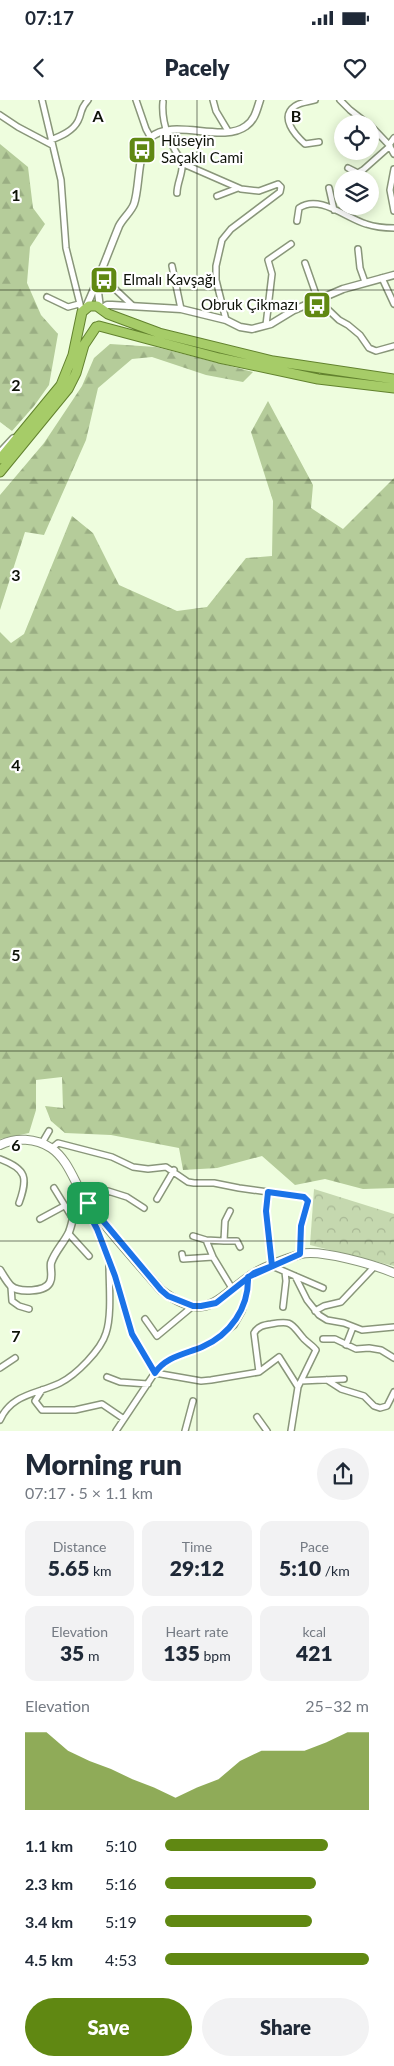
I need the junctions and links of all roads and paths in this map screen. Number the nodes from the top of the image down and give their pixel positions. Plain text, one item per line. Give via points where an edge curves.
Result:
1 (42, 100) edge
2 (88, 100) edge
3 (136, 100) edge
4 (213, 100) edge
5 (260, 100) edge
6 (315, 100) edge
7 (340, 100) edge
8 (163, 102) dead end
9 (0, 115) edge
10 (356, 115) edge
11 (167, 131) junction
12 (228, 131) junction
13 (379, 135) edge
14 (151, 138) junction
15 (394, 138) edge
16 (319, 142) dead end
17 (52, 143) junction
18 (390, 146) junction
19 (394, 154) edge
20 (182, 161) junction
21 (348, 168) dead end
22 (394, 169) edge
23 (239, 188) junction
24 (329, 188) dead end
25 (177, 193) dead end
26 (217, 196) dead end
27 (334, 210) joint
28 (394, 211) edge
29 (345, 215) edge
30 (297, 221) dead end
31 (394, 228) edge
32 (291, 244) dead end
33 (358, 249) dead end
34 (305, 264) dead end
35 (172, 266) dead end
36 (394, 275) edge
37 (382, 278) junction
38 (365, 282) junction
39 (97, 283) junction
40 (115, 289) dead end
41 (47, 297) dead end
42 (318, 300) junction
43 (394, 304) edge
44 (134, 307) junction
45 (101, 309) junction
46 (181, 309) junction
47 (82, 311) junction
48 (226, 320) junction
49 (266, 325) junction
50 (98, 326) junction
51 (394, 346) edge
52 (394, 378) edge
53 (394, 388) edge
54 (36, 417) junction
55 (0, 452) edge
56 (0, 459) edge
57 (0, 472) edge
58 (49, 1131) dead end
59 (42, 1143) junction
60 (0, 1145) edge
61 (52, 1148) junction
62 (0, 1159) edge
63 (174, 1170) junction
64 (54, 1188) dead end
65 (268, 1192) junction
66 (157, 1199) dead end
67 (86, 1201) junction
68 (18, 1204) dead end
69 (64, 1206) junction
70 (144, 1208) dead end
71 (230, 1211) dead end
72 (40, 1219) dead end
73 (73, 1219) junction
74 (68, 1234) junction
75 (193, 1236) dead end
76 (206, 1240) junction
77 (224, 1241) junction
78 (240, 1247) dead end
79 (182, 1254) dead end
80 (300, 1254) junction
81 (89, 1256) dead end
82 (213, 1257) junction
83 (109, 1259) junction
84 (376, 1265) junction
85 (272, 1266) junction
86 (0, 1270) edge
87 (285, 1272) junction
88 (394, 1273) edge
89 (295, 1276) junction
90 (248, 1277) junction
91 (11, 1287) junction
92 (323, 1288) dead end
93 (233, 1290) junction
94 (193, 1306) junction
95 (283, 1307) dead end
96 (29, 1309) dead end
97 (316, 1311) junction
98 (145, 1319) dead end
99 (353, 1327) junction
100 (394, 1327) edge
101 (323, 1339) dead end
102 (346, 1344) junction
103 (15, 1358) dead end
104 (394, 1358) edge
105 (0, 1368) edge
106 (259, 1372) junction
107 (155, 1373) junction
108 (107, 1377) dead end
109 (344, 1379) dead end
110 (327, 1380) junction
111 (148, 1384) junction
112 (300, 1384) junction
113 (43, 1390) junction
114 (394, 1392) edge
115 (193, 1400) dead end
116 (384, 1407) junction
117 (394, 1407) edge
118 (257, 1417) dead end
119 (124, 1419) junction
120 (0, 1420) edge
121 (116, 1431) edge
122 (185, 1431) edge
123 (268, 1431) edge
124 (291, 1431) edge

1 - 17 street
2 - 17 street via 81,107 76,124
3 - 14 street
4 - 12 street
5 - 12 street via 251,122
6 - 16 street via 292,108 288,119 289,125 305,144
7 - 10 street
8 - 11 street via 162,114
9 - 17 street
11 - 12 street
11 - 14 street
11 - 20 street
13 - 18 street
14 - 39 street via 142,155 134,205 120,224
15 - 18 street
17 - 47 street via 61,180 66,248
18 - 19 street
18 - 21 street via 363,170 358,172
20 - 23 street
20 - 25 street
22 - 28 street via 390,190
23 - 26 street
23 - 48 street via 259,191 274,184 281,187 280,192 231,229 222,240 216,280
24 - 27 street
27 - 30 street via 306,203 299,208
29 - 31 street via 365,224
32 - 49 street via 268,260 272,274
33 - 38 street
34 - 42 street
35 - 46 street
36 - 37 street
37 - 38 street
37 - 43 street
38 - 42 street
39 - 45 street
39 - 47 street
40 - 44 street
41 - 47 street
42 - 49 street
42 - 51 street via 360,335 369,348 376,351
44 - 45 street via 107,305
44 - 46 street
45 - 47 highway via 93,305
45 - 50 highway via 104,317
45 - 52 highway via 159,333 273,361
46 - 48 street
47 - 50 highway via 89,327
47 - 54 highway via 68,370 61,385
48 - 49 street via 240,327
50 - 53 highway via 219,358 318,378
50 - 57 highway via 84,345 68,389
54 - 55 street
54 - 56 highway
58 - 59 street
59 - 60 main road via 18,1140
59 - 61 main road
61 - 63 street via 58,1143 133,1167
61 - 67 main road via 75,1179
62 - 68 street via 17,1167 25,1179
63 - 65 street via 194,1184 214,1183
63 - 66 street
64 - 69 street
65 - 80 street via 307,1199 301,1226
65 - 85 street via 266,1211
67 - 70 street via 108,1191 127,1197
67 - 73 street via 77,1205
67 - 83 street via 87,1212
67 - 94 main road via 161,1290
69 - 72 street
69 - 73 street
71 - 77 street via 225,1221
73 - 74 street
74 - 81 street
74 - 91 street via 51,1263 50,1284 41,1289
75 - 76 street
76 - 77 street
76 - 82 street
77 - 78 street via 237,1241
79 - 82 street via 182,1259
80 - 84 main road
80 - 85 main road
82 - 93 street
83 - 107 street via 132,1334
83 - 113 street via 109,1313 104,1338 93,1356 65,1380
84 - 88 main road
84 - 97 street via 345,1299
85 - 87 street
85 - 90 main road
86 - 91 street
87 - 89 street
87 - 95 street
89 - 92 street
89 - 97 street
90 - 93 main road
90 - 107 street via 242,1310 234,1324 211,1343 169,1360
91 - 96 street via 12,1301
93 - 94 main road via 216,1303
94 - 98 street via 157,1336
97 - 99 street via 327,1320
99 - 100 street via 362,1330
99 - 102 street
101 - 102 street via 335,1339
102 - 104 street via 356,1349 381,1350
103 - 105 street
106 - 107 street via 201,1381
106 - 112 street via 279,1357
106 - 112 street via 254,1333 264,1325 287,1322 296,1327 316,1350
107 - 111 street
108 - 111 street via 120,1382
109 - 110 street
110 - 112 street
110 - 116 street via 341,1389 364,1396 374,1406
111 - 119 street
112 - 124 street
113 - 119 street via 35,1401 42,1410 75,1410 102,1404
113 - 120 street via 12,1403
114 - 116 street
115 - 122 street
116 - 117 street
118 - 123 street
119 - 121 street

